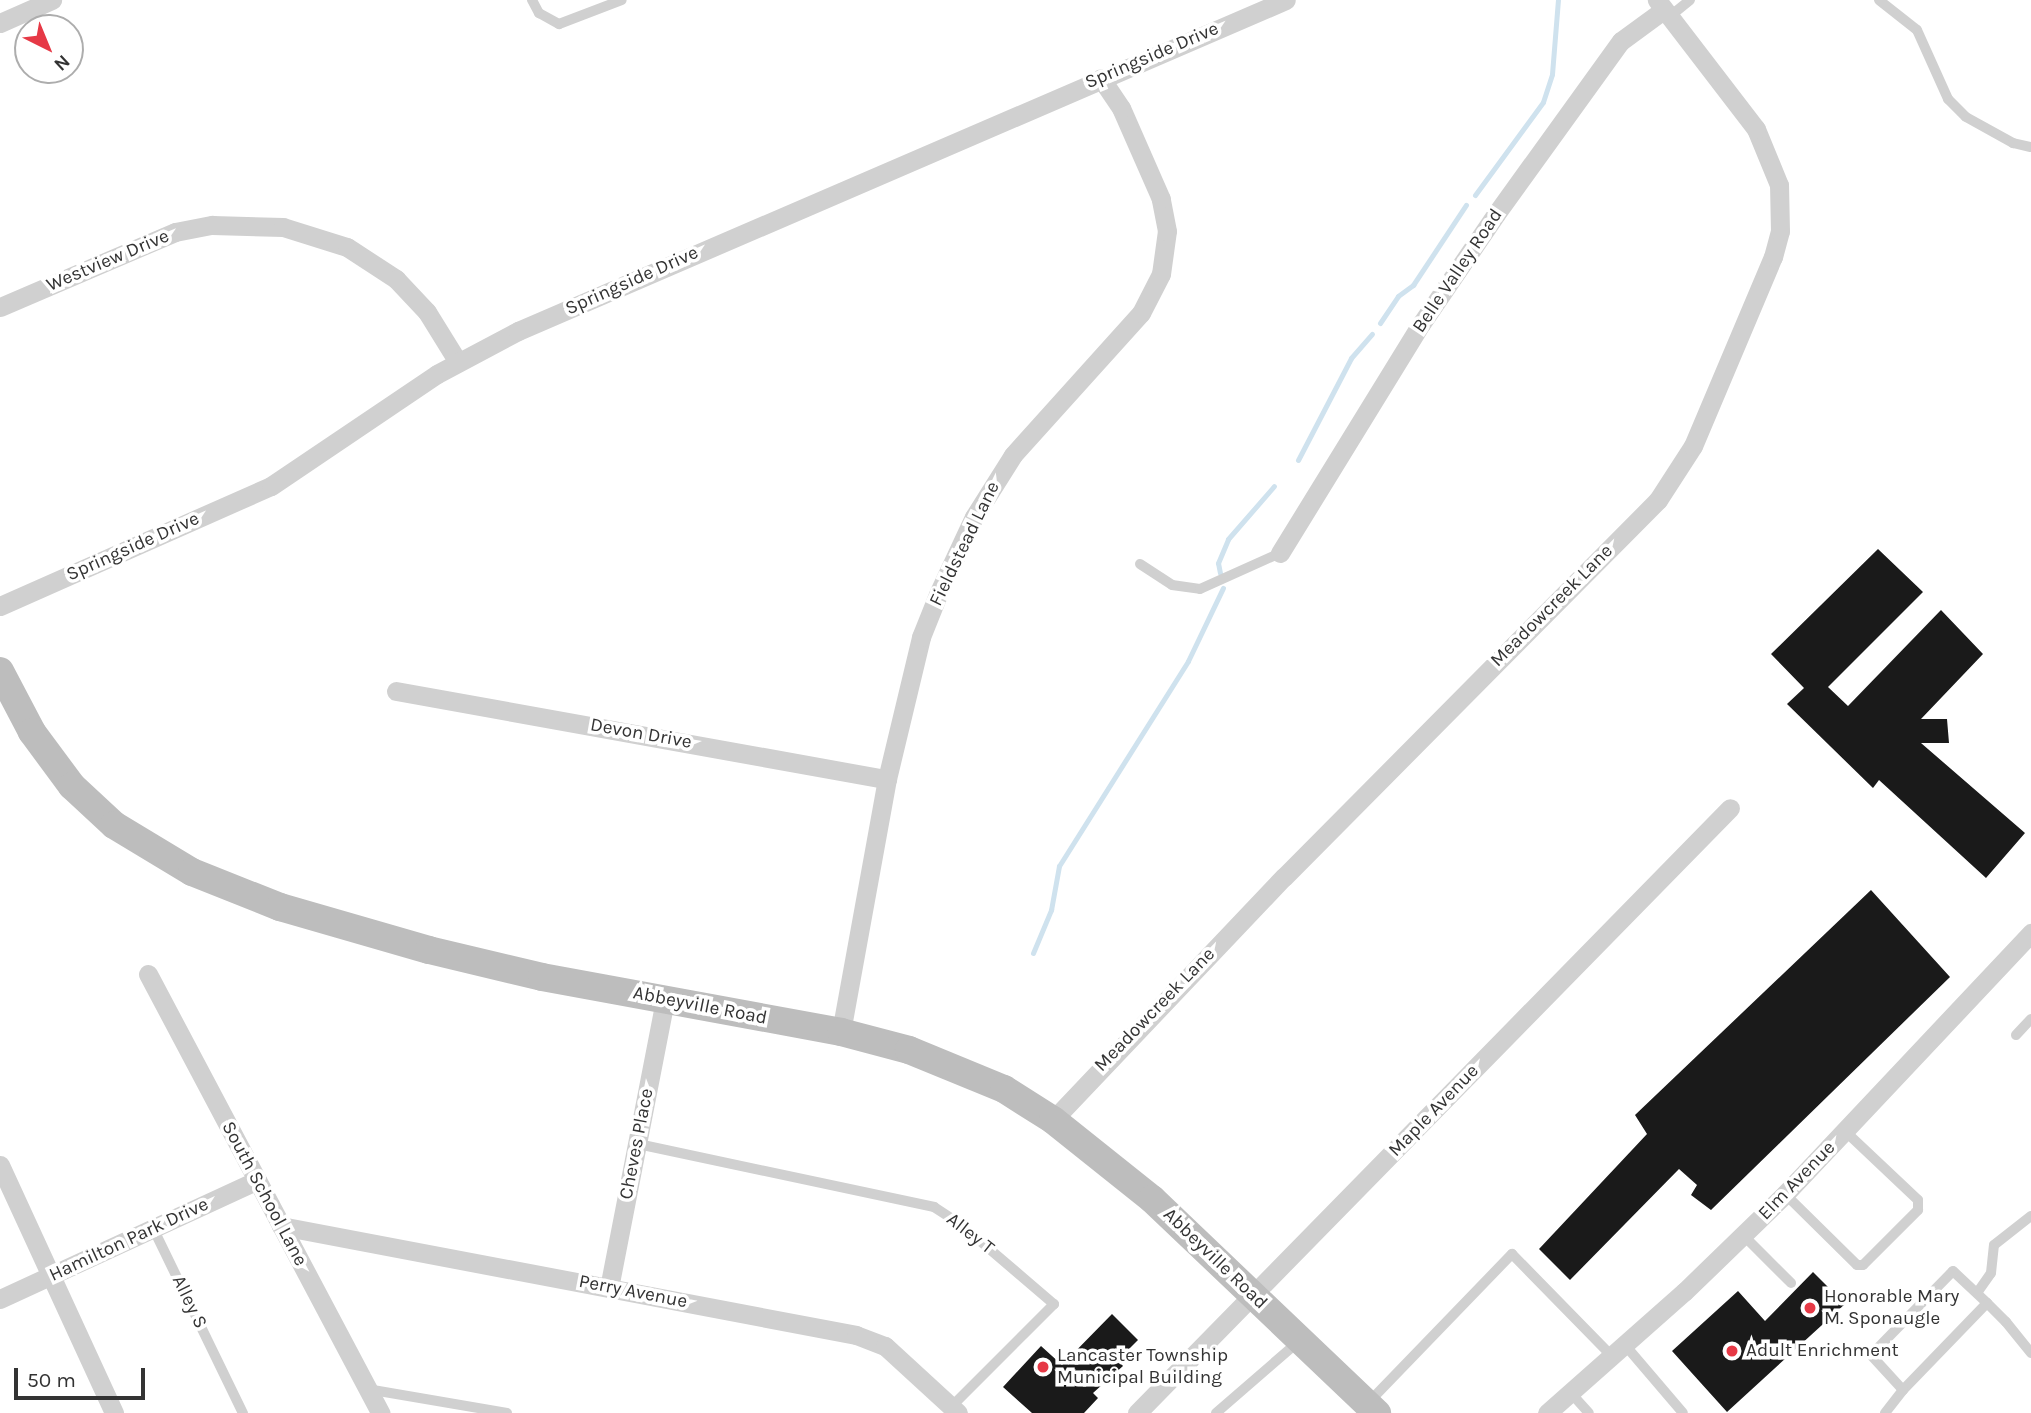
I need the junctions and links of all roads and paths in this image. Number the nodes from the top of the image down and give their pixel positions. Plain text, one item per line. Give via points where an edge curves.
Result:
1 (52, 0) edge
2 (532, 0) edge
3 (622, 0) edge
4 (1286, 0) edge
5 (1690, 0) edge
6 (1879, 0) edge
7 (1662, 9) edge
8 (0, 23) edge
9 (1101, 78) junction
10 (2031, 147) edge
11 (0, 307) edge
12 (458, 362) junction
13 (1280, 553) joint
14 (1140, 564) dead end
15 (0, 606) edge
16 (0, 671) edge
17 (396, 691) dead end
18 (887, 779) junction
19 (1730, 808) dead end
20 (2029, 938) edge
21 (148, 974) dead end
22 (665, 999) junction
23 (2031, 1019) edge
24 (841, 1032) junction
25 (2016, 1035) dead end
26 (1053, 1120) junction
27 (1845, 1131) junction
28 (638, 1144) junction
29 (0, 1165) edge
30 (257, 1180) junction
31 (1784, 1194) junction
32 (2031, 1216) edge
33 (281, 1226) junction
34 (153, 1228) junction
35 (1743, 1236) junction
36 (51, 1276) junction
37 (1791, 1283) dead end
38 (609, 1288) junction
39 (1977, 1293) junction
40 (1253, 1296) junction
41 (0, 1299) edge
42 (1987, 1303) junction
43 (1300, 1341) junction
44 (1619, 1351) junction
45 (2031, 1353) edge
46 (366, 1388) junction
47 (1903, 1390) junction
48 (1570, 1392) junction
49 (1368, 1410) edge
50 (952, 1411) edge
51 (1143, 1411) edge
52 (114, 1413) edge
53 (243, 1413) edge
54 (380, 1413) edge
55 (507, 1413) edge
56 (1216, 1413) edge
57 (1547, 1413) edge
58 (1589, 1413) edge
59 (1683, 1413) edge
60 (1885, 1413) edge

1 - 8 street
2 - 3 lane via 539,13 559,24
4 - 9 street, Springside Drive
5 - 7 lane
6 - 10 lane via 1917,30 1948,99 1966,117 2013,143
7 - 13 street, Belle Valley Road via 1621,41 1496,214 1421,324
7 - 26 street, Meadowcreek Lane via 1768,148 1781,207 1773,257 1677,474 1658,500 1284,877
9 - 12 street, Springside Drive via 518,331
9 - 18 street, Fieldstead Lane via 1121,108 1161,199 1167,232 1161,274 1141,313 1013,455 974,517 921,637
11 - 12 street, Westview Drive via 175,232 212,225 283,226 347,247 396,279 427,312
12 - 15 street, Springside Drive via 271,486
13 - 14 lane via 1200,589 1172,585
16 - 22 street, Abbeyville Road via 32,732 72,786 114,824 192,872 281,907 429,950
17 - 18 street, Devon Drive
18 - 24 street, Fieldstead Lane
19 - 40 street, Maple Avenue
20 - 27 street, Elm Avenue
21 - 30 street, South School Lane
22 - 24 street, Abbeyville Road
22 - 28 street, Cheves Place
23 - 25 lane
24 - 26 street, Abbeyville Road via 959,1068
26 - 40 street, Abbeyville Road via 1152,1199
27 - 31 street, Elm Avenue
27 - 31 lane via 1918,1200 1918,1210 1863,1265 1857,1265
28 - 38 street, Cheves Place
28 - 50 lane, Alley T via 934,1208 960,1223 1054,1304
29 - 36 street
30 - 33 street, South School Lane
30 - 34 street, Hamilton Park Drive
31 - 35 street, Elm Avenue
32 - 39 lane via 1994,1245 1991,1273
33 - 38 street, Perry Avenue
33 - 46 street, South School Lane
34 - 36 street, Hamilton Park Drive
34 - 53 lane, Alley S
35 - 37 lane
35 - 44 street, Elm Avenue
36 - 41 street, Hamilton Park Drive
36 - 52 street
38 - 50 street, Perry Avenue via 856,1335 885,1346
39 - 42 lane
39 - 47 lane via 1953,1270 1871,1354
40 - 43 street, Abbeyville Road
40 - 51 street, Maple Avenue
42 - 45 lane
42 - 47 lane
43 - 49 street, Abbeyville Road
43 - 56 lane
44 - 48 street, Elm Avenue
44 - 49 lane via 1512,1255
44 - 59 lane
46 - 54 street, South School Lane
46 - 55 lane
47 - 60 lane
48 - 57 street, Elm Avenue
48 - 58 lane

